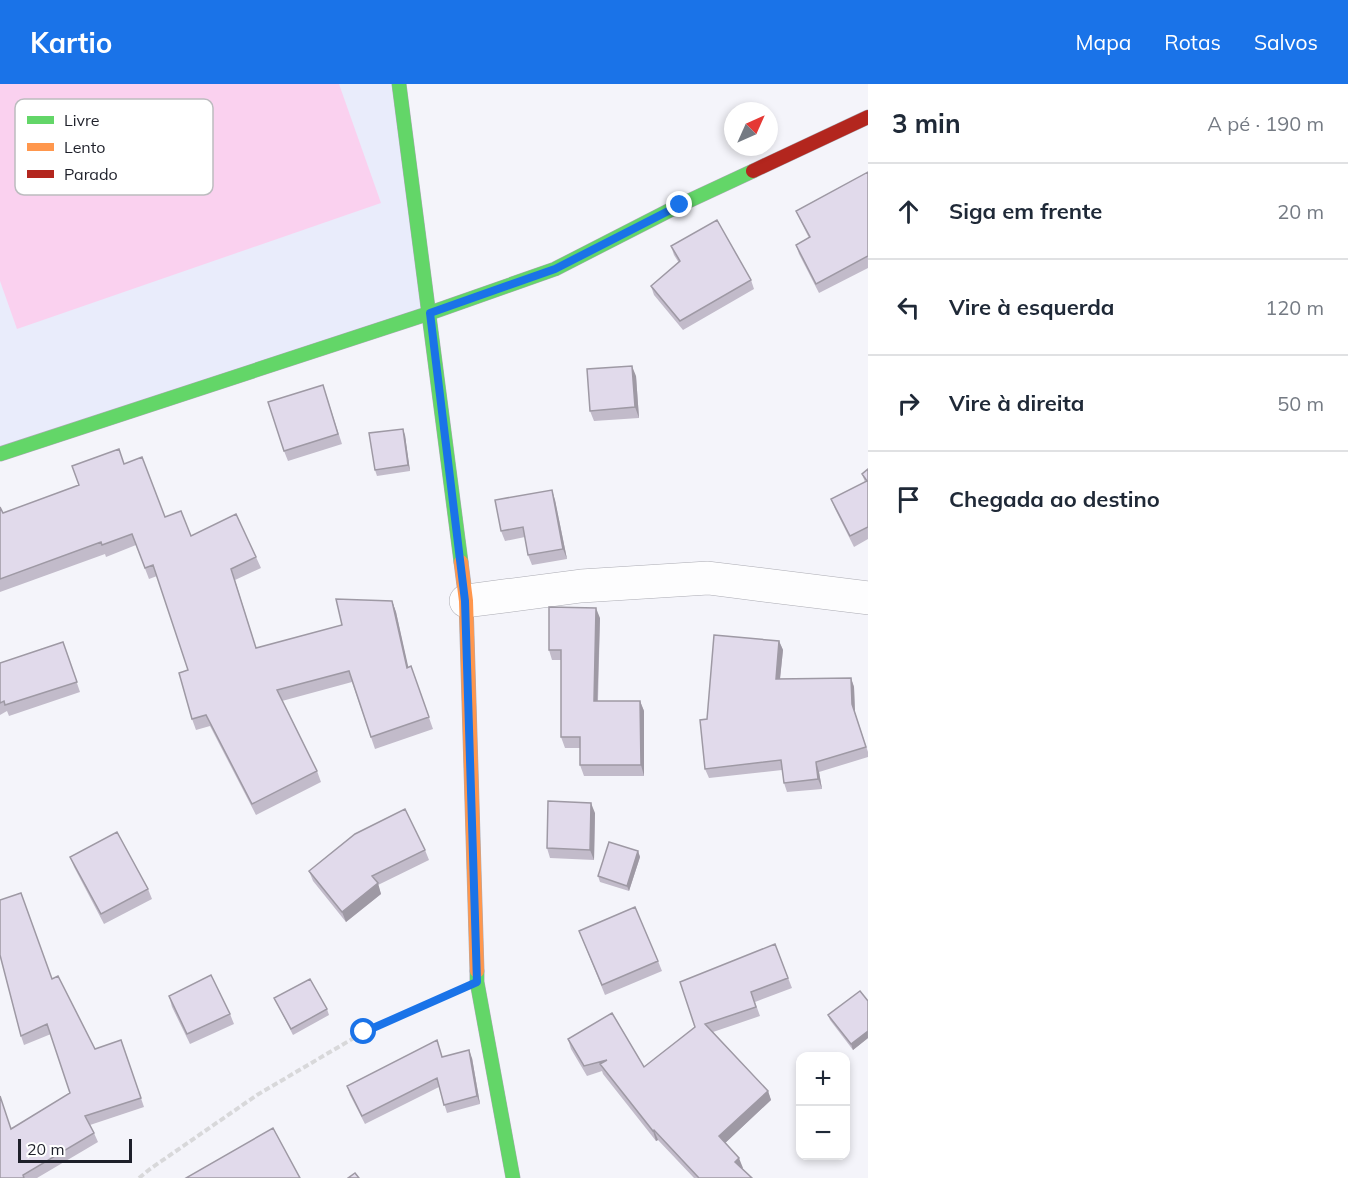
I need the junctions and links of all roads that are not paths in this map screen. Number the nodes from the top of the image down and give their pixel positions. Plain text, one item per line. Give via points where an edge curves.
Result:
1 (399, 84) edge
2 (868, 117) edge
3 (430, 313) junction
4 (0, 454) edge
5 (868, 598) edge
6 (465, 601) junction
7 (513, 1178) edge

1 - 3 street
2 - 3 street via 555,269
3 - 4 street
3 - 6 street
5 - 6 street via 708,578 581,586
6 - 7 street via 477,982

